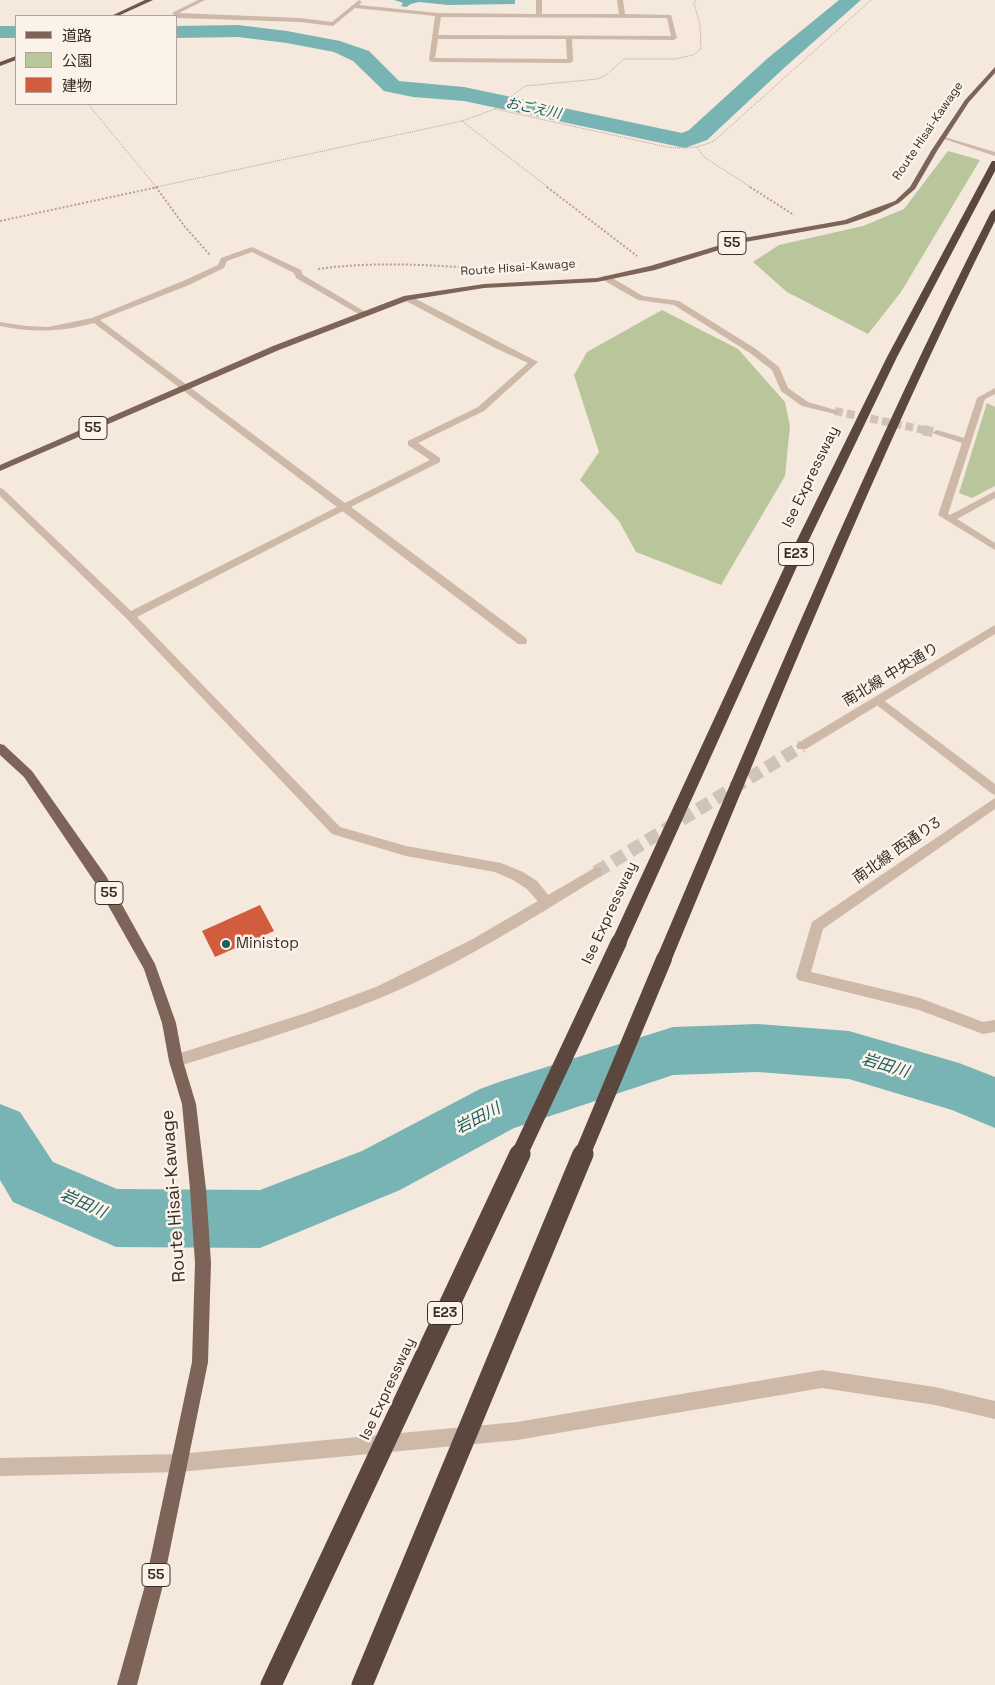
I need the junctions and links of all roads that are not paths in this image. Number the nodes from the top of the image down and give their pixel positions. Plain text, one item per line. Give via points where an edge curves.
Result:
1 (150, 0) edge
2 (202, 0) edge
3 (361, 0) edge
4 (539, 0) edge
5 (620, 0) edge
6 (354, 6) junction
7 (116, 15) edge
8 (177, 15) edge
9 (438, 15) junction
10 (178, 16) edge
11 (542, 16) junction
12 (622, 16) junction
13 (544, 23) dead end
14 (545, 30) dead end
15 (436, 37) junction
16 (545, 37) junction
17 (570, 37) junction
18 (15, 58) edge
19 (0, 64) edge
20 (995, 69) edge
21 (943, 137) junction
22 (995, 154) edge
23 (995, 163) edge
24 (995, 212) edge
25 (606, 278) junction
26 (407, 298) junction
27 (365, 314) junction
28 (96, 320) junction
29 (0, 324) edge
30 (187, 388) junction
31 (995, 391) edge
32 (835, 411) tunnel mouth
33 (937, 433) tunnel mouth
34 (966, 441) junction
35 (0, 468) edge
36 (0, 491) edge
37 (995, 494) edge
38 (344, 507) junction
39 (950, 519) junction
40 (995, 547) edge
41 (130, 616) junction
42 (995, 629) edge
43 (522, 641) dead end
44 (878, 700) junction
45 (802, 746) tunnel mouth
46 (0, 748) edge
47 (995, 790) edge
48 (995, 803) edge
49 (596, 872) tunnel mouth
50 (547, 902) junction
51 (995, 1018) edge
52 (989, 1027) edge
53 (176, 1061) junction
54 (995, 1410) edge
55 (179, 1463) junction
56 (0, 1467) edge
57 (127, 1685) edge
58 (272, 1685) edge
59 (362, 1685) edge

1 - 7 highway
2 - 8 street via 175,13
3 - 6 street
4 - 11 street
5 - 12 street
6 - 9 street
6 - 10 street via 333,24
9 - 11 street
9 - 15 street
11 - 12 street
11 - 13 street
12 - 17 street via 669,16 674,38
14 - 16 street
15 - 16 street
15 - 17 street via 432,60 570,61
16 - 17 street
18 - 19 highway
20 - 21 main road, Route Hisai-Kawage / 55 via 967,101
21 - 22 street
21 - 25 main road, Route Hisai-Kawage / 55 via 913,188 897,202 876,211 847,222 744,240 652,268
23 - 58 highway, Ise Expressway / E23, bridge via 892,357 806,533
24 - 59 highway, E23, bridge via 836,551
25 - 26 main road, Route Hisai-Kawage / 55 via 484,286
25 - 32 street via 641,298 676,303 754,351 776,369 784,389 805,404
26 - 27 main road, Route Hisai-Kawage / 55
26 - 38 street via 534,362 481,409 411,443 437,460
27 - 28 street via 299,276 298,272 252,249 224,260 221,266
27 - 30 main road, Route Hisai-Kawage / 55
28 - 29 street via 29,331
28 - 30 street
30 - 35 main road, Route Hisai-Kawage / 55
30 - 38 street
31 - 34 street via 981,398
33 - 34 street
34 - 39 street via 944,515
36 - 41 street
37 - 39 street
38 - 41 street
38 - 43 street
39 - 40 street
41 - 50 street via 336,831 406,851 497,867 532,885
42 - 44 street, 南北線 中央通り
44 - 45 street, 南北線 中央通り
44 - 47 street
46 - 53 main road, Route Hisai-Kawage / 55 via 28,774 101,880 150,968 169,1023
48 - 52 street, 南北線 西通り3 via 817,926 803,976 920,1004
49 - 50 street
50 - 53 street via 481,941 391,987 348,1005
51 - 52 street
53 - 55 main road, Route Hisai-Kawage / 55 via 189,1104 203,1262 200,1362
54 - 55 street via 935,1396 822,1379 517,1430
55 - 56 street
55 - 57 main road, Route Hisai-Kawage / 55 via 153,1589

